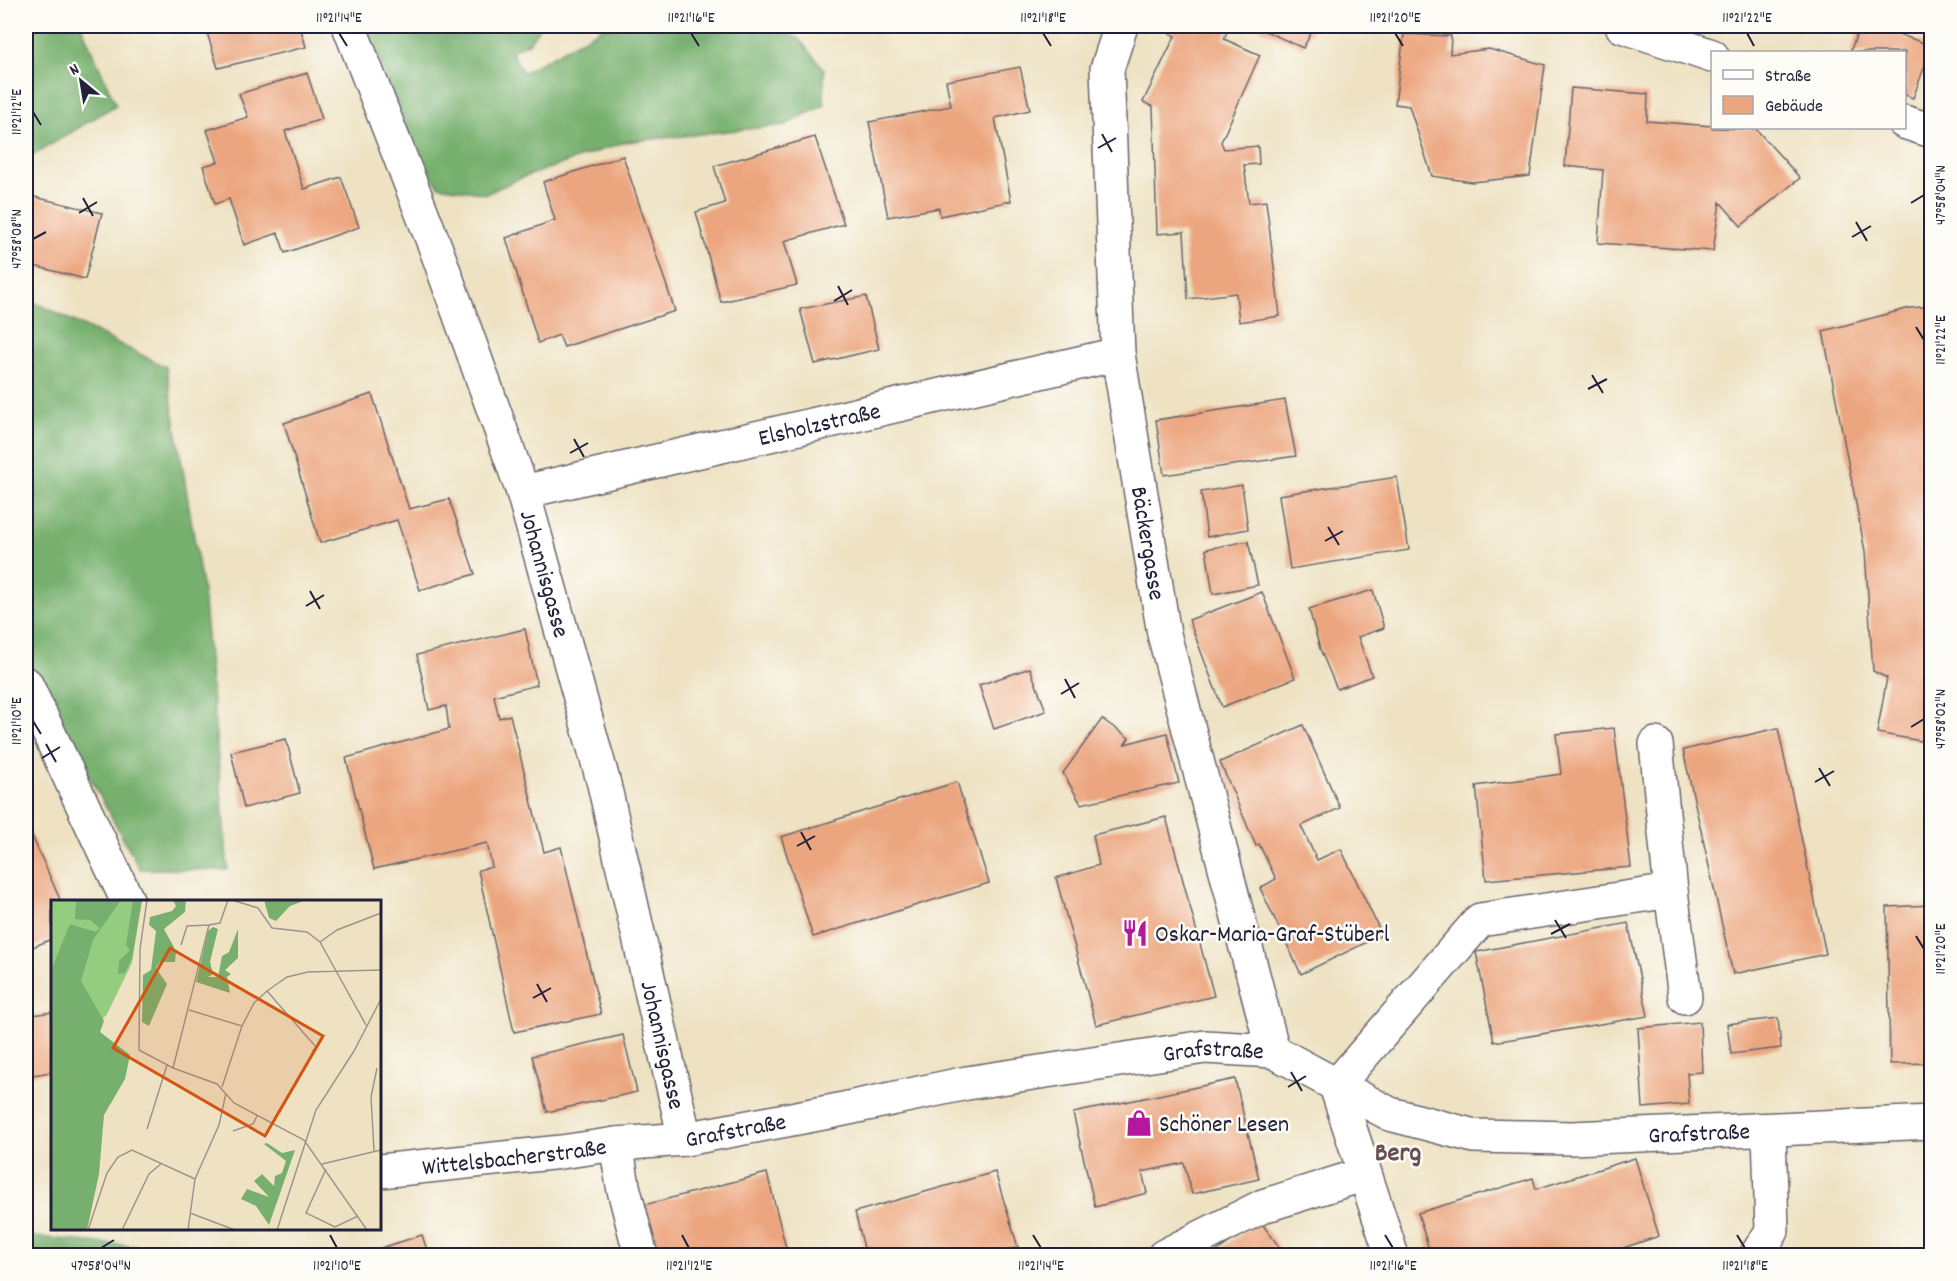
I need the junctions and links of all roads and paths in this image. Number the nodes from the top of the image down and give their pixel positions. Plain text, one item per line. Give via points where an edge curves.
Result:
1 (349, 26) edge
2 (1121, 26) edge
3 (1622, 26) edge
4 (1711, 55) edge
5 (1906, 122) edge
6 (1932, 131) edge
7 (1118, 354) junction
8 (523, 492) junction
9 (26, 684) edge
10 (1656, 744) dead end
11 (1671, 891) junction
12 (127, 900) edge
13 (1685, 997) dead end
14 (1273, 1051) junction
15 (1335, 1086) junction
16 (1932, 1122) edge
17 (1769, 1130) junction
18 (685, 1139) junction
19 (648, 1141) joint
20 (616, 1144) junction
21 (381, 1171) edge
22 (1365, 1174) junction
23 (641, 1256) edge
24 (1164, 1256) edge
25 (1392, 1256) edge
26 (1756, 1256) edge

1 - 8 street, Johannisgasse via 436,249
2 - 7 street, Bäckergasse via 1107,69
3 - 4 street
5 - 6 street
7 - 8 street, Elsholzstraße
7 - 14 street, Bäckergasse via 1164,634
8 - 18 street, Johannisgasse via 604,784
9 - 12 street
10 - 11 street
11 - 13 street
11 - 15 street via 1480,920
14 - 15 street, Grafstraße
14 - 18 street, Grafstraße via 1205,1047 967,1083
15 - 17 street, Grafstraße via 1390,1114 1474,1136 1572,1138
15 - 22 street
16 - 17 street, Grafstraße
17 - 26 street, Grafstraße via 1772,1231
18 - 19 street, Grafstraße
19 - 20 street, Wittelsbacherstraße
20 - 21 street, Wittelsbacherstraße
20 - 23 street
22 - 24 street via 1263,1206
22 - 25 street

